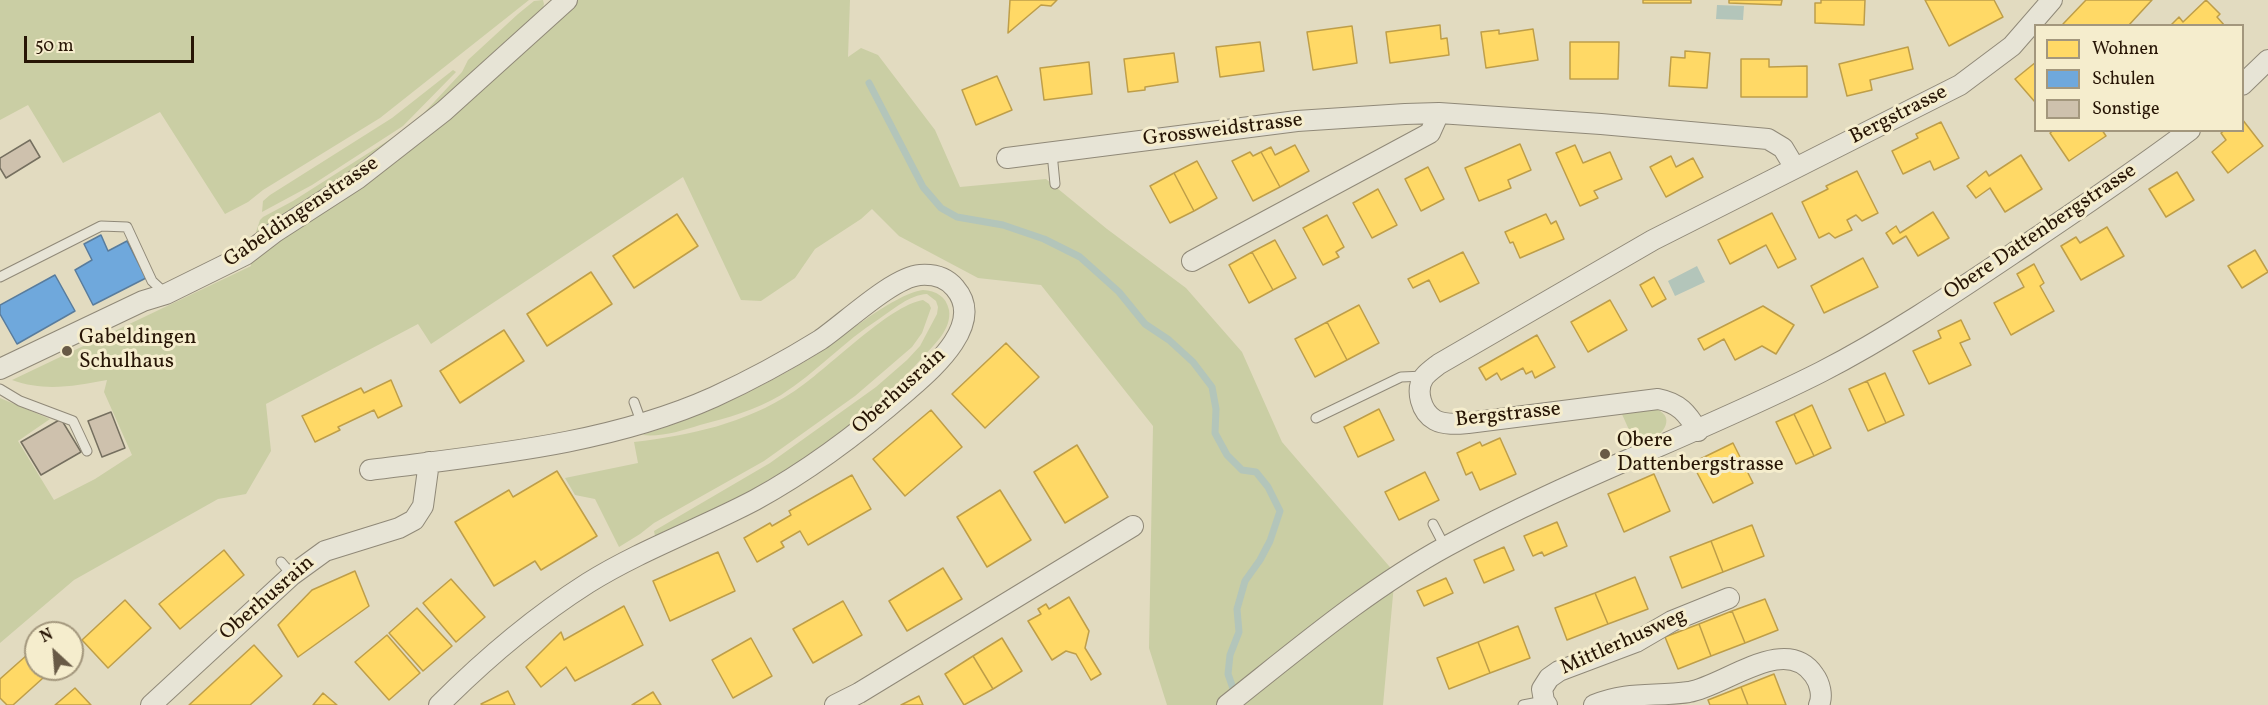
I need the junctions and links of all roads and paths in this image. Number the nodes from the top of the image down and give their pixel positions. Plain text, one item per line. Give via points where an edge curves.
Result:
1 (567, 0) edge
2 (2052, 0) edge
3 (2268, 60) edge
4 (2244, 83) edge
5 (1439, 114) junction
6 (2187, 132) edge
7 (1052, 153) junction
8 (1007, 158) dead end
9 (1796, 168) junction
10 (1054, 184) dead end
11 (1192, 261) dead end
12 (0, 277) edge
13 (166, 294) junction
14 (0, 369) edge
15 (1425, 376) junction
16 (0, 389) edge
17 (634, 402) dead end
18 (1316, 418) dead end
19 (642, 424) junction
20 (1698, 430) junction
21 (87, 452) dead end
22 (429, 462) junction
23 (370, 470) dead end
24 (1433, 524) dead end
25 (1133, 526) dead end
26 (1445, 547) junction
27 (1729, 598) dead end
28 (1546, 703) edge
29 (151, 705) edge
30 (439, 705) edge
31 (835, 705) edge
32 (1227, 705) edge
33 (1523, 705) edge
34 (1594, 705) edge
35 (1819, 705) edge

1 - 13 street, Gabeldingenstrasse via 491,71 357,179 245,255
2 - 9 street, Bergstrasse via 2012,46 1960,85
3 - 4 street
5 - 7 street, Grossweidstrasse via 1297,121
5 - 9 street, Grossweidstrasse via 1768,139 1783,148
5 - 11 street via 1430,133
6 - 20 street, Obere Dattenbergstrasse via 1893,332 1822,372
7 - 8 street, Grossweidstrasse
7 - 10 lane
9 - 15 street, Bergstrasse via 1653,240 1456,353
12 - 13 lane via 100,226 127,226 152,281
13 - 14 street, Gabeldingenstrasse via 143,301
15 - 18 lane via 1401,377
15 - 20 street, Bergstrasse via 1420,389 1424,409 1435,420 1446,423 1658,399 1686,411
16 - 21 lane via 73,421
17 - 19 lane
19 - 22 street, Oberhusrain via 544,446
19 - 30 street, Oberhusrain via 712,398 789,359 906,278 942,278 959,292 965,317 952,345 875,419 755,500 627,561 549,609 497,649
20 - 26 street
22 - 23 street, Oberhusrain
22 - 29 street, Oberhusrain via 423,506 414,520 286,569
24 - 26 lane
25 - 31 street
26 - 32 street via 1380,588
27 - 28 street, Mittlerhusweg via 1672,621 1636,642 1559,670 1542,689
28 - 33 lane
34 - 35 street via 1626,695 1691,691 1785,657 1800,660 1811,669 1819,681

